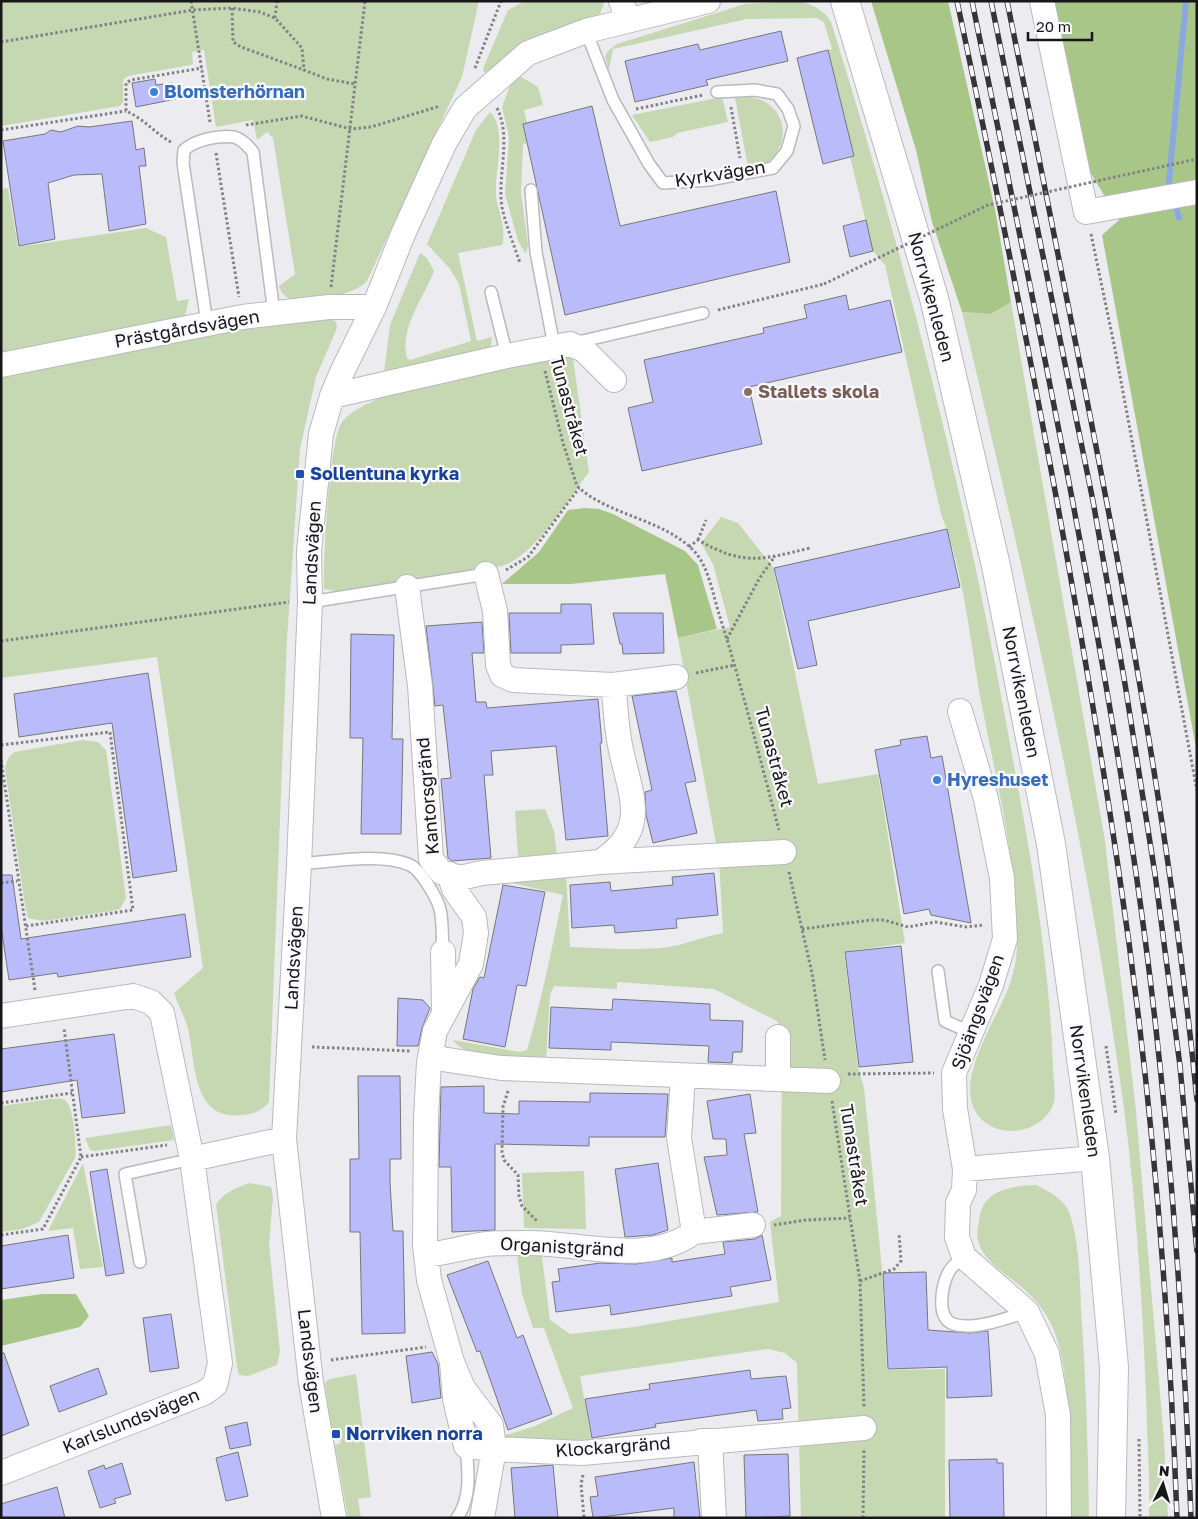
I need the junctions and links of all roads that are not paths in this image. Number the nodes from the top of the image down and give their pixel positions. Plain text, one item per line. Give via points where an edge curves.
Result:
1 (708, 1) edge
2 (845, 1) edge
3 (1042, 1) edge
4 (625, 11) edge
5 (586, 31) junction
6 (722, 92) road end
7 (531, 190) dead end
8 (1197, 192) edge
9 (491, 292) dead end
10 (374, 307) junction
11 (274, 313) junction
12 (703, 314) road end
13 (207, 323) junction
14 (555, 346) junction
15 (507, 356) junction
16 (1, 365) edge
17 (614, 380) dead end
18 (332, 396) junction
19 (486, 574) joint
20 (407, 587) junction
21 (310, 602) junction
22 (676, 677) road end
23 (614, 685) junction
24 (960, 711) dead end
25 (784, 852) road end
26 (600, 862) junction
27 (299, 864) junction
28 (446, 887) junction
29 (443, 952) joint
30 (938, 971) dead end
31 (444, 1014) junction
32 (1, 1016) edge
33 (972, 1032) junction
34 (778, 1037) dead end
35 (431, 1052) junction
36 (683, 1076) junction
37 (778, 1079) junction
38 (828, 1081) road end
39 (284, 1139) junction
40 (190, 1151) junction
41 (1095, 1158) junction
42 (965, 1169) junction
43 (753, 1224) road end
44 (694, 1232) junction
45 (426, 1255) junction
46 (964, 1257) junction
47 (140, 1262) dead end
48 (1027, 1312) junction
49 (452, 1362) junction
50 (864, 1428) road end
51 (702, 1441) junction
52 (466, 1446) junction
53 (494, 1449) junction
54 (1, 1473) edge
55 (334, 1518) edge
56 (457, 1518) edge
57 (482, 1518) edge
58 (714, 1518) edge
59 (1059, 1518) edge
60 (1111, 1518) edge

1 - 4 street
2 - 41 main road, Norrvikenleden via 934,298 996,566 1051,844
3 - 8 street via 1086,212
4 - 5 street
5 - 6 lane, Kyrkvägen via 612,100 663,183 709,180 772,168 787,151 794,126 788,109 777,94 755,90
5 - 10 street via 528,53 465,108 444,144
7 - 14 lane via 536,252
9 - 15 lane
10 - 11 street, Prästgårdsvägen via 329,307
10 - 18 street, Landsvägen
11 - 13 street, Prästgårdsvägen
11 - 13 lane via 253,152 235,137 213,139 193,143 184,150 183,163
12 - 14 lane
13 - 16 street, Prästgårdsvägen
14 - 15 street
14 - 17 street via 584,350
15 - 18 street
18 - 21 street, Landsvägen via 321,434 309,551
19 - 20 lane
19 - 23 street via 495,611 498,665 502,675 513,680
20 - 21 lane
20 - 28 street, Kantorsgränd via 420,686 431,859 441,872
21 - 27 street, Landsvägen
22 - 23 street
23 - 26 street via 620,748 634,802 630,830 616,852
24 - 33 street, Sjöängsvägen via 986,799 1002,878 1005,939
25 - 26 street, Kantorsgränd
26 - 28 street, Kantorsgränd via 482,873 460,878
27 - 28 lane, Kantorsgränd via 387,860 412,866 430,888
27 - 39 street, Landsvägen
28 - 29 lane, Kantorsgränd via 440,910
28 - 31 street via 474,918 476,933 471,964
29 - 31 street
30 - 33 lane via 945,1021
31 - 35 street via 435,1031
32 - 40 street, Karlslundsvägen via 133,996 151,1002 162,1012
33 - 42 street, Sjöängsvägen via 954,1073 955,1108
34 - 37 street
35 - 36 street via 442,1059 510,1068
35 - 45 street via 426,1117
36 - 37 street
36 - 44 street via 679,1138
37 - 38 street
39 - 40 street
39 - 55 street, Landsvägen via 311,1383
40 - 47 lane via 125,1174
40 - 54 street, Karlslundsvägen via 220,1364 214,1385 204,1393
41 - 42 street
41 - 60 main road, Norrvikenleden via 1114,1367
42 - 46 street, Sjöängsvägen via 957,1218 957,1237
43 - 44 street, Organistgränd
44 - 45 street, Organistgränd via 676,1244 630,1251 528,1243 486,1244
45 - 49 street via 429,1280
46 - 48 street
46 - 48 lane via 950,1270 942,1290 946,1318 953,1324 972,1324
48 - 59 street via 1048,1354 1058,1415
49 - 52 street via 455,1399
49 - 53 street via 463,1388 491,1425
50 - 51 street, Klockargränd
51 - 53 street, Klockargränd via 582,1453
51 - 58 street via 710,1441
52 - 53 street, Klockargränd
52 - 56 lane via 467,1496
53 - 57 street

